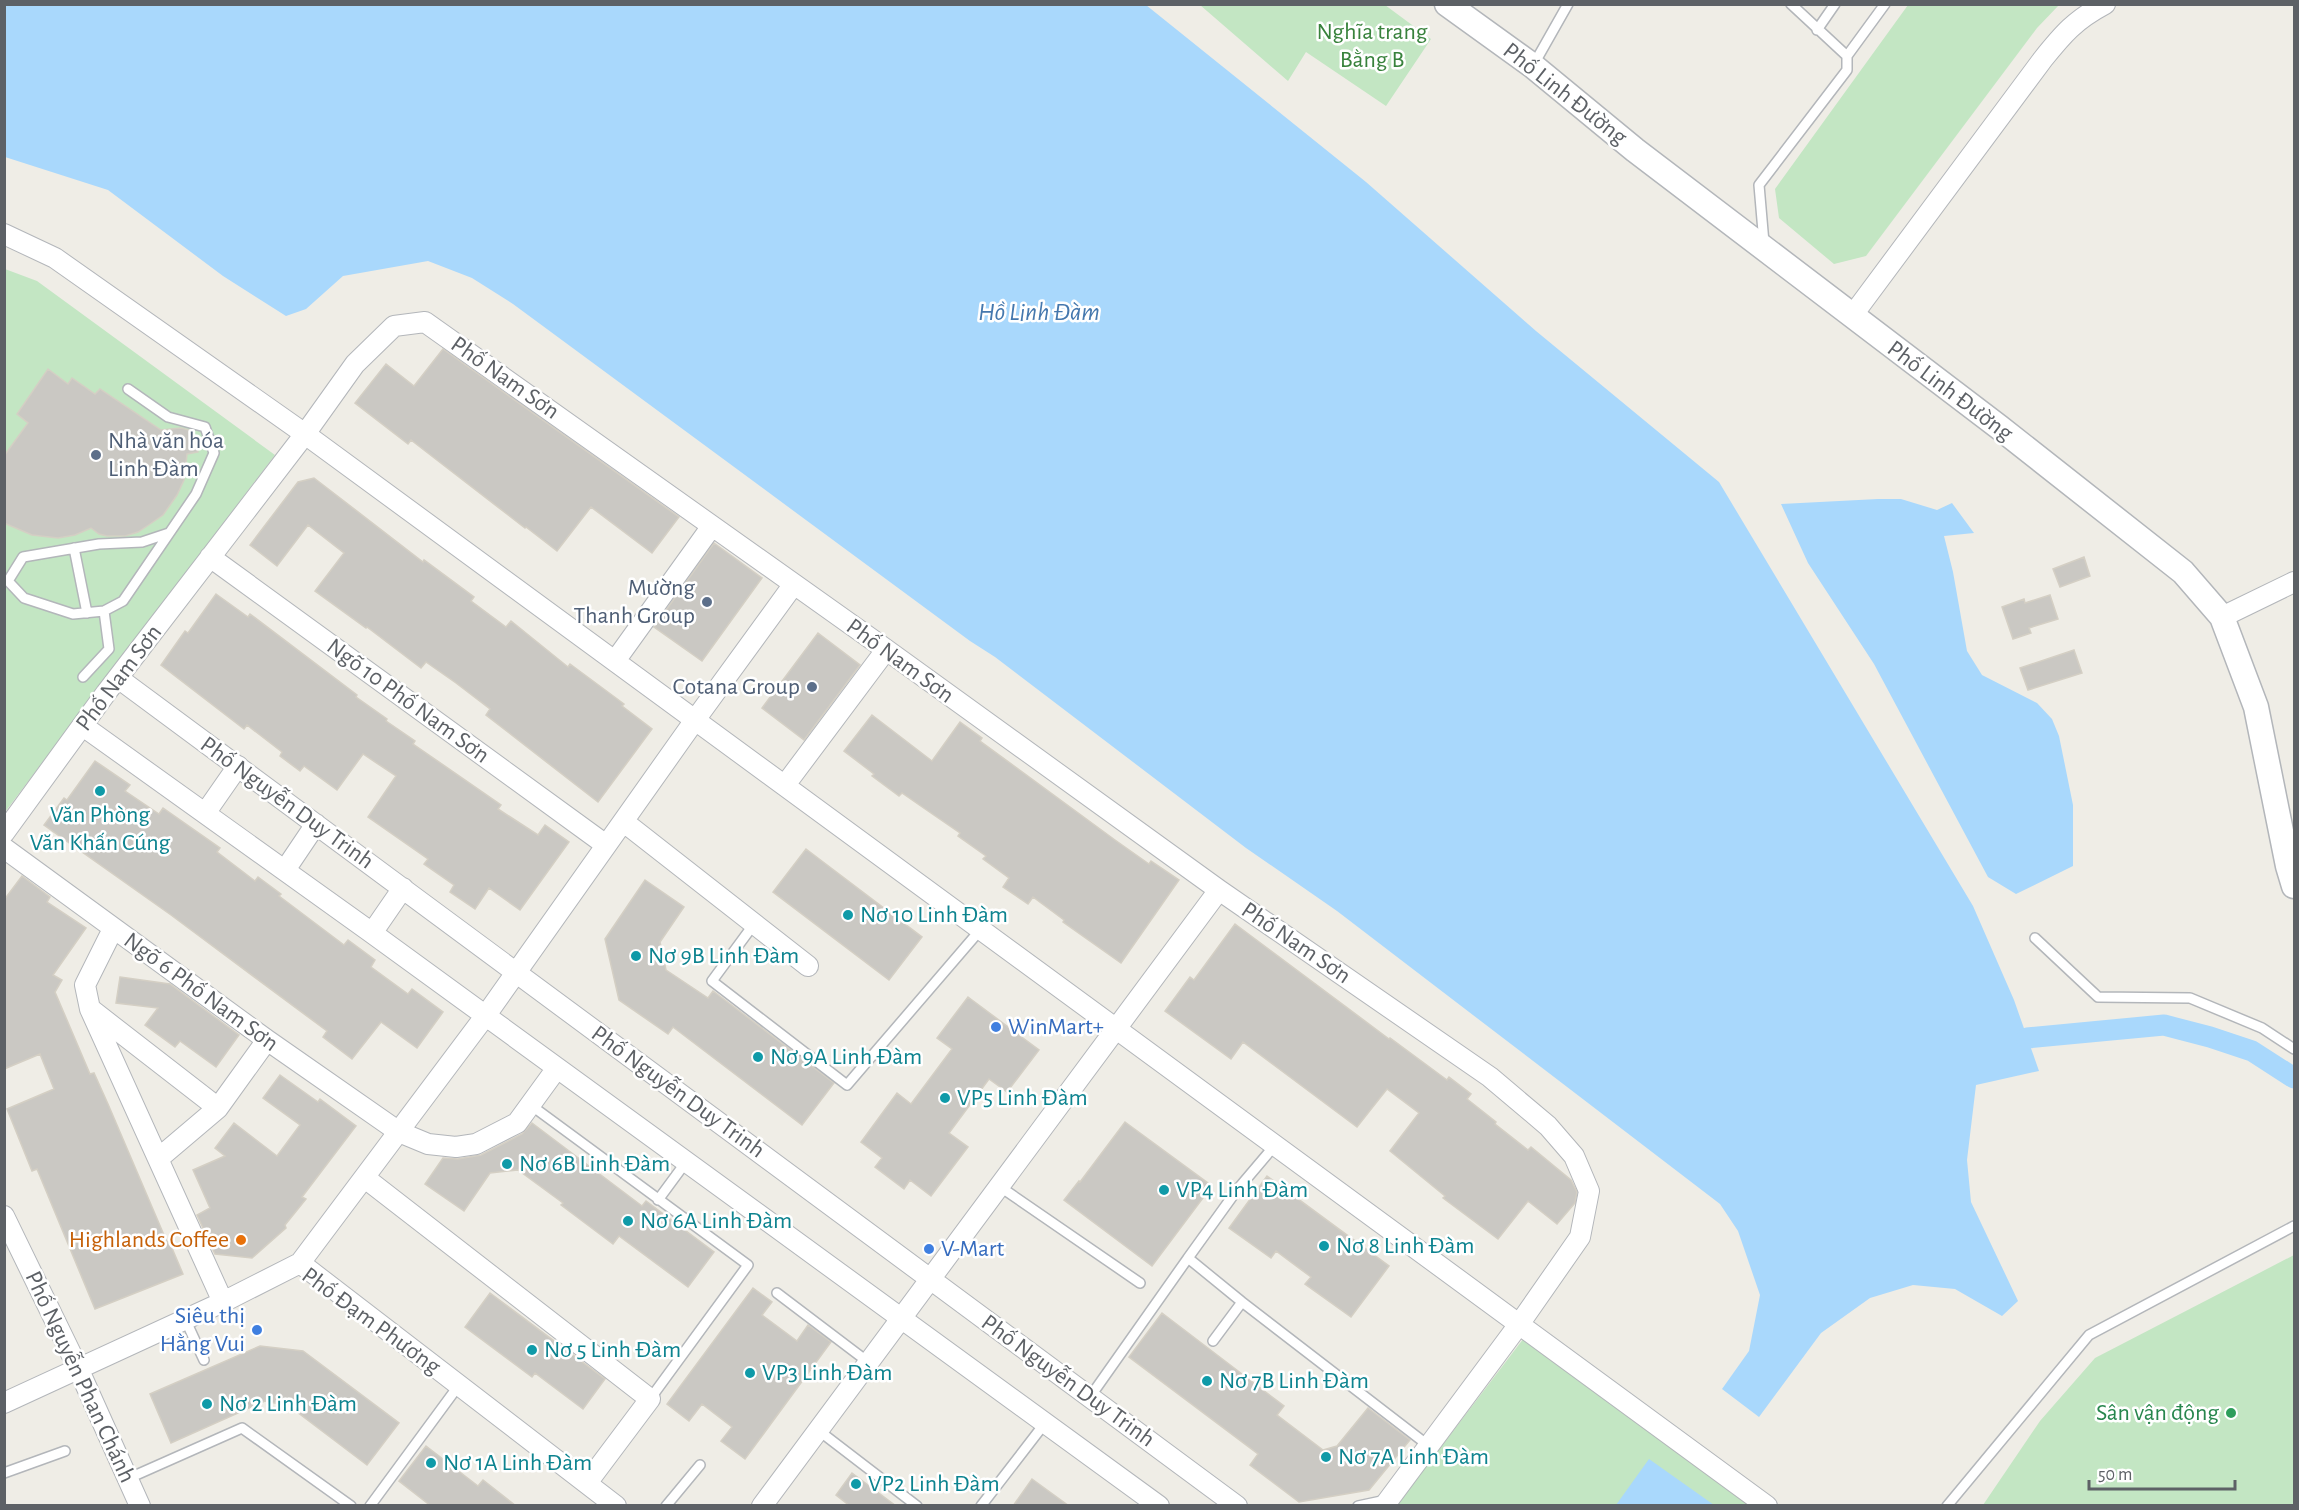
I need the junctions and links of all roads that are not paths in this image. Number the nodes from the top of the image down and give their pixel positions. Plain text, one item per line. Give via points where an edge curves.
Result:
1 (1447, 4) edge
2 (1568, 4) edge
3 (1791, 4) edge
4 (1835, 4) edge
5 (1885, 4) edge
6 (2104, 4) edge
7 (1817, 30) junction
8 (1847, 56) junction
9 (1533, 66) junction
10 (4, 234) edge
11 (1764, 248) junction
12 (1852, 316) junction
13 (128, 389) dead end
14 (305, 434) junction
15 (712, 526) junction
16 (170, 533) junction
17 (74, 548) junction
18 (210, 557) junction
19 (2295, 582) edge
20 (794, 584) junction
21 (105, 611) junction
22 (87, 613) junction
23 (2222, 617) junction
24 (886, 650) junction
25 (615, 661) junction
26 (83, 677) dead end
27 (118, 678) junction
28 (695, 720) junction
29 (82, 726) junction
30 (238, 766) junction
31 (785, 785) junction
32 (206, 812) junction
33 (624, 822) junction
34 (316, 824) junction
35 (4, 833) edge
36 (606, 845) junction
37 (4, 848) edge
38 (285, 870) junction
39 (2295, 886) edge
40 (403, 888) junction
41 (1218, 890) junction
42 (754, 924) junction
43 (113, 929) junction
44 (981, 929) junction
45 (372, 933) junction
46 (2035, 938) dead end
47 (807, 966) dead end
48 (516, 972) junction
49 (90, 1008) junction
50 (486, 1015) junction
51 (1116, 1028) junction
52 (267, 1040) junction
53 (2295, 1049) edge
54 (557, 1068) junction
55 (532, 1106) junction
56 (218, 1108) junction
57 (399, 1132) junction
58 (1276, 1144) junction
59 (159, 1158) junction
60 (686, 1162) junction
61 (364, 1178) junction
62 (999, 1186) junction
63 (658, 1200) junction
64 (4, 1216) edge
65 (2295, 1226) edge
66 (1188, 1258) junction
67 (300, 1263) junction
68 (930, 1279) junction
69 (1140, 1283) dead end
70 (777, 1293) dead end
71 (223, 1302) junction
72 (1242, 1302) junction
73 (901, 1318) junction
74 (185, 1319) junction
75 (1520, 1323) junction
76 (1213, 1341) dead end
77 (204, 1360) dead end
78 (868, 1362) junction
79 (78, 1368) junction
80 (459, 1385) junction
81 (1090, 1397) junction
82 (650, 1399) junction
83 (4, 1403) edge
84 (1045, 1423) junction
85 (818, 1430) junction
86 (1429, 1446) junction
87 (65, 1451) dead end
88 (700, 1465) dead end
89 (4, 1473) edge
90 (127, 1479) junction
91 (587, 1483) junction
92 (1387, 1503) edge
93 (140, 1506) edge
94 (351, 1506) edge
95 (370, 1506) edge
96 (616, 1506) edge
97 (666, 1506) edge
98 (762, 1506) edge
99 (917, 1506) edge
100 (981, 1506) edge
101 (1159, 1506) edge
102 (1237, 1506) edge
103 (1358, 1506) edge
104 (1767, 1506) edge
105 (1947, 1506) edge

1 - 9 street, Phố Linh Đường
2 - 9 lane
3 - 7 lane
4 - 7 lane
5 - 8 lane
6 - 12 street via 2067,29
7 - 8 lane
8 - 11 lane via 1847,70 1760,185
9 - 11 street, Phố Linh Đường
10 - 14 street via 55,258
11 - 12 street, Phố Linh Đường
12 - 23 street, Phố Linh Đường via 2183,572
13 - 16 lane via 168,417 205,427 214,453 196,494
14 - 15 street, Phố Nam Sơn via 355,364 394,326 425,322
14 - 18 street, Phố Nam Sơn
14 - 25 street
15 - 20 street, Phố Nam Sơn
15 - 25 street
16 - 17 lane via 142,542
16 - 21 lane via 123,601
17 - 22 lane
17 - 22 lane via 23,557 8,581 24,598 73,614
18 - 27 street, Phố Nam Sơn
18 - 36 street, Ngõ 10 Phố Nam Sơn
19 - 23 street
20 - 24 street, Phố Nam Sơn
20 - 28 street
21 - 22 lane
21 - 26 lane via 110,649
23 - 39 street, Phố Linh Đường via 2256,707
24 - 31 street
24 - 41 street, Phố Nam Sơn
25 - 28 street
27 - 29 street, Phố Nam Sơn
27 - 30 street, Phố Nguyễn Duy Trinh
28 - 31 street
28 - 33 street
29 - 32 street, Phố Nguyễn Duy Trinh
29 - 35 street, Phố Nam Sơn
30 - 32 street
30 - 34 street, Phố Nguyễn Duy Trinh
31 - 44 street
32 - 38 street, Phố Nguyễn Duy Trinh
33 - 36 street
33 - 42 street
34 - 38 street
34 - 40 street, Phố Nguyễn Duy Trinh
36 - 48 street
37 - 43 street, Ngõ 6 Phố Nam Sơn
38 - 45 street, Phố Nguyễn Duy Trinh
40 - 45 street
40 - 48 street, Phố Nguyễn Duy Trinh
41 - 51 street
41 - 75 street, Phố Nam Sơn via 1490,1077 1548,1126 1574,1156 1590,1191 1580,1237
42 - 44 lane via 712,981 847,1085
42 - 47 street
43 - 49 street via 85,985
43 - 52 street, Ngõ 6 Phố Nam Sơn
44 - 51 street
45 - 50 street, Phố Nguyễn Duy Trinh
46 - 53 lane via 2098,997 2190,998 2262,1028
48 - 50 street
48 - 68 street, Phố Nguyễn Duy Trinh
49 - 56 street
49 - 59 street
50 - 54 street, Phố Nguyễn Duy Trinh
50 - 57 street
51 - 58 street
51 - 62 street
52 - 56 street
52 - 57 street, Ngõ 6 Phố Nam Sơn
54 - 55 street, Ngõ 6 Phố Nam Sơn
54 - 60 street, Phố Nguyễn Duy Trinh
55 - 57 street, Ngõ 6 Phố Nam Sơn via 518,1123 476,1144 428,1144
55 - 63 lane
56 - 59 street
57 - 61 street
58 - 66 lane
58 - 75 street
59 - 71 street
60 - 63 lane
60 - 73 street, Phố Nguyễn Duy Trinh
61 - 67 street
61 - 82 street
62 - 68 street
62 - 69 lane
63 - 82 lane via 748,1265
64 - 79 street, Phố Nguyễn Phan Chánh
65 - 105 lane via 2089,1335
66 - 72 lane
66 - 81 lane
67 - 71 street, Phố Đạm Phương
67 - 80 street, Phố Đạm Phương
68 - 73 street
68 - 81 street, Phố Nguyễn Duy Trinh
70 - 78 lane
71 - 74 street, Phố Đạm Phương
72 - 76 lane
72 - 86 lane
73 - 78 street
73 - 84 street, Phố Nguyễn Duy Trinh
74 - 77 lane
74 - 79 street, Phố Đạm Phương
75 - 86 street, Phố Nam Sơn
75 - 104 street
78 - 85 street
79 - 83 street, Phố Đạm Phương
79 - 90 street, Phố Nguyễn Phan Chánh
80 - 91 street, Phố Đạm Phương
80 - 95 lane
81 - 102 street, Phố Nguyễn Duy Trinh
82 - 91 street
84 - 100 lane
84 - 101 street, Phố Nguyễn Duy Trinh
85 - 98 street
85 - 99 lane
86 - 92 street, Phố Nam Sơn
87 - 89 lane
88 - 97 lane
90 - 93 street, Phố Nguyễn Phan Chánh
90 - 94 lane via 242,1428
91 - 96 street, Phố Đạm Phương
92 - 103 lane

